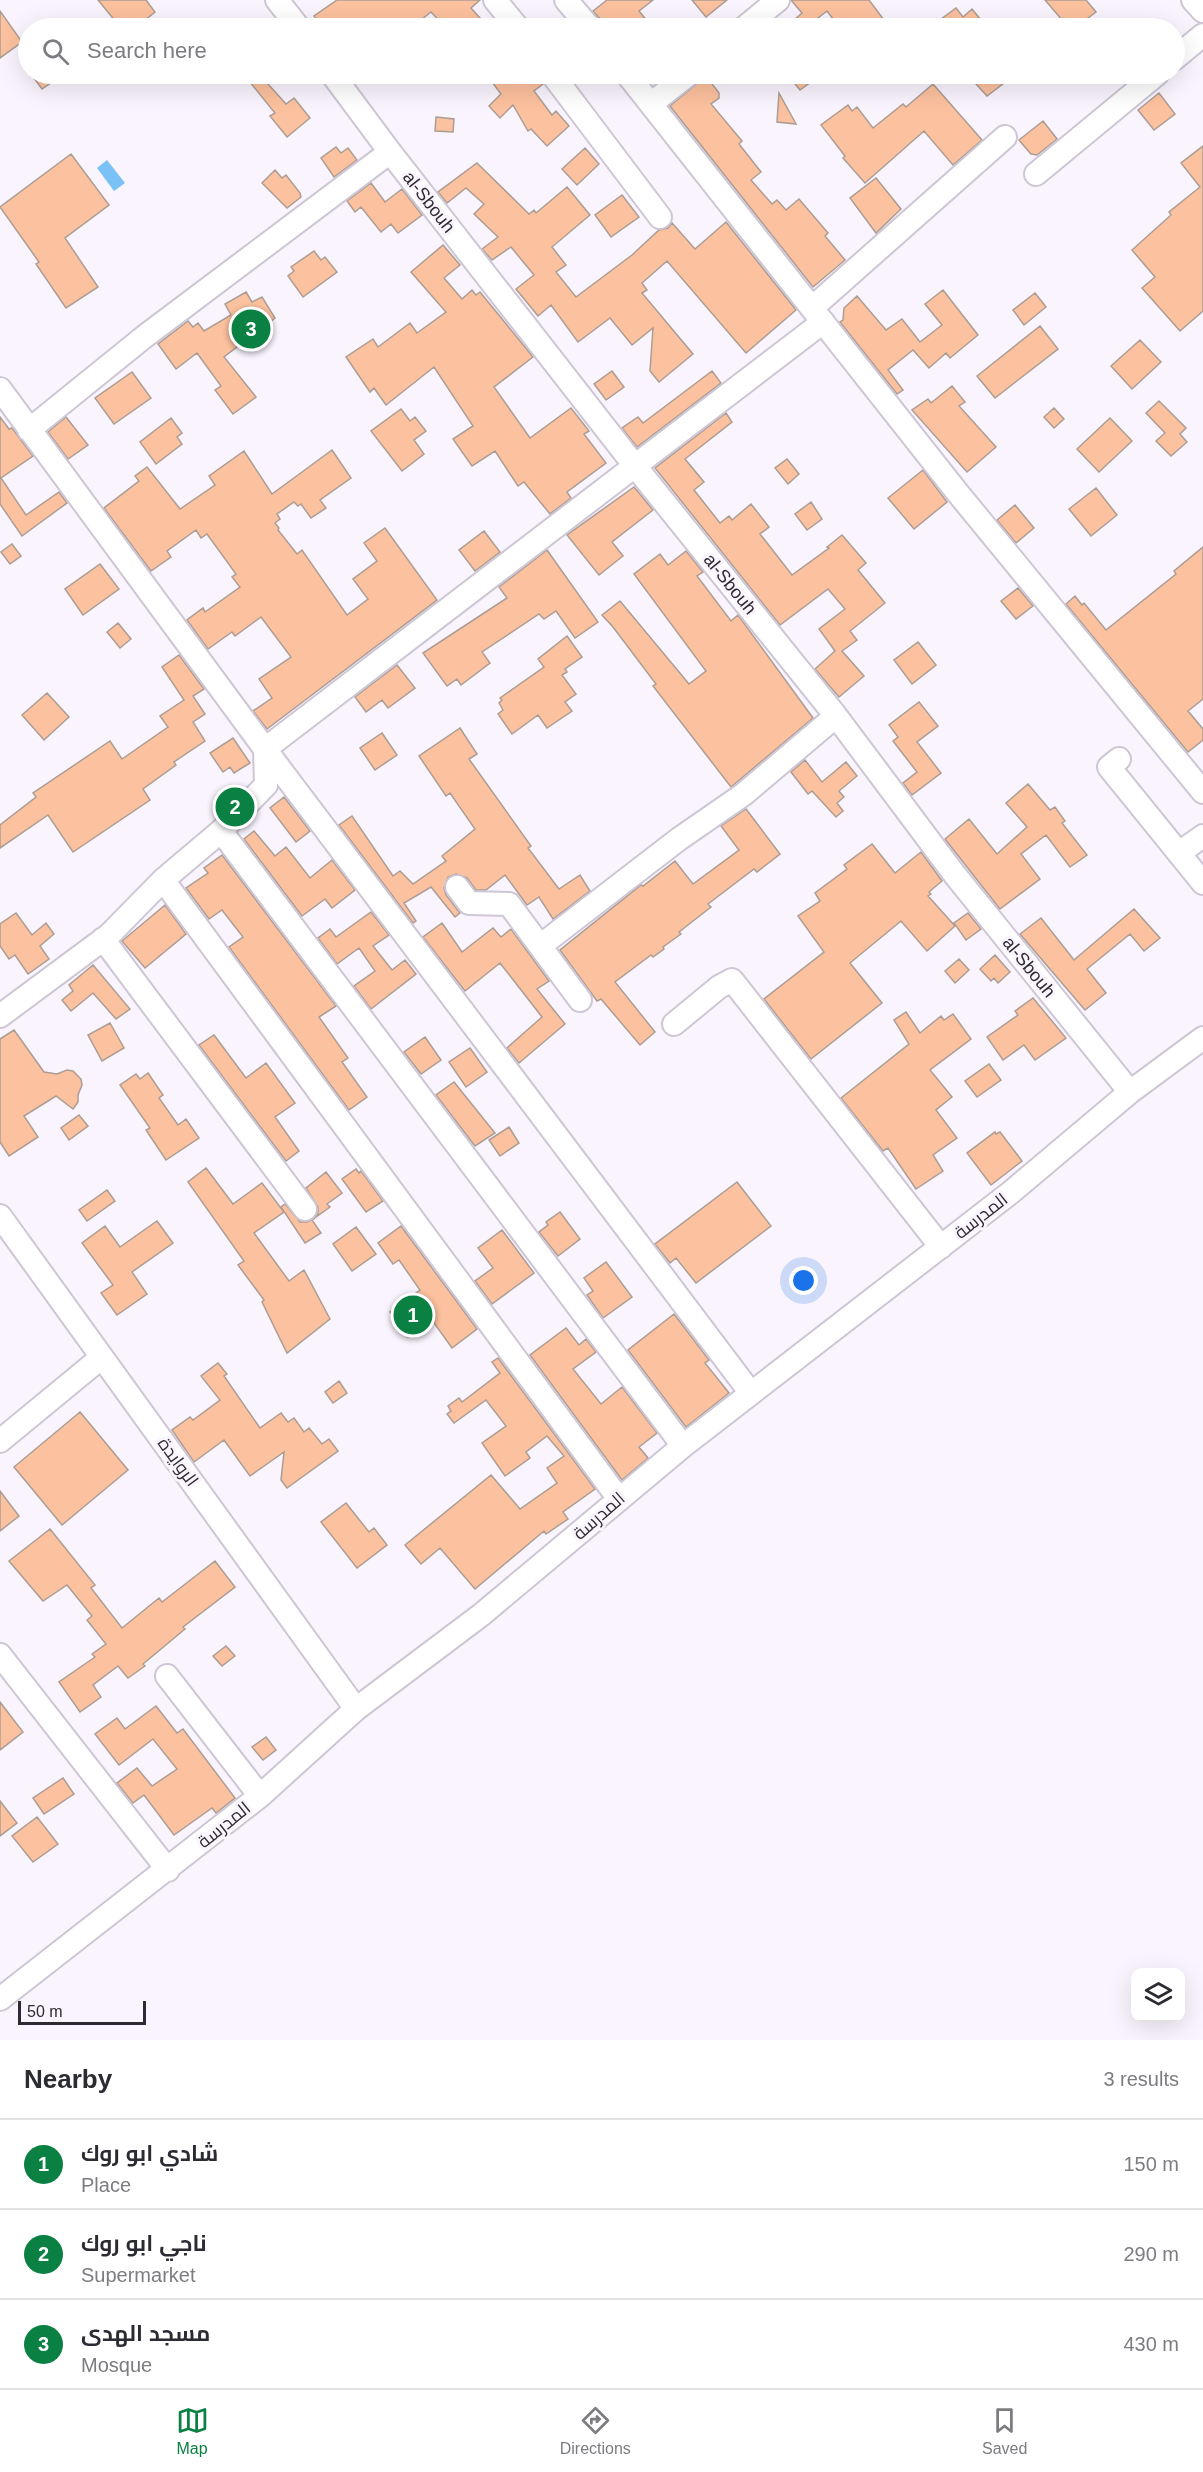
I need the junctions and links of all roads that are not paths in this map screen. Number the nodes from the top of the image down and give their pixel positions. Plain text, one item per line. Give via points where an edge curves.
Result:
1 (276, 0) edge
2 (495, 0) edge
3 (566, 0) edge
4 (778, 0) edge
5 (1194, 0) edge
6 (1203, 11) edge
7 (291, 18) edge
8 (510, 18) edge
9 (581, 18) edge
10 (756, 18) edge
11 (1203, 35) edge
12 (1185, 50) edge
13 (339, 84) edge
14 (560, 84) edge
15 (636, 84) edge
16 (676, 84) edge
17 (1145, 84) edge
18 (652, 103) junction
19 (1005, 137) dead end
20 (390, 152) junction
21 (1036, 174) dead end
22 (660, 217) dead end
23 (817, 315) junction
24 (0, 389) edge
25 (29, 430) junction
26 (635, 466) junction
27 (836, 716) junction
28 (265, 749) junction
29 (1119, 759) dead end
30 (1203, 792) edge
31 (221, 831) junction
32 (1203, 836) edge
33 (1179, 853) junction
34 (163, 880) junction
35 (1203, 883) edge
36 (457, 887) dead end
37 (103, 939) junction
38 (540, 946) junction
39 (580, 1000) dead end
40 (0, 1016) edge
41 (674, 1023) dead end
42 (1203, 1038) edge
43 (1130, 1092) junction
44 (305, 1209) dead end
45 (0, 1216) edge
46 (942, 1247) junction
47 (102, 1357) junction
48 (750, 1392) junction
49 (0, 1441) edge
50 (683, 1446) junction
51 (619, 1499) junction
52 (0, 1655) edge
53 (167, 1676) dead end
54 (356, 1709) junction
55 (260, 1796) junction
56 (168, 1870) junction
57 (0, 1999) edge

1 - 7 street
2 - 8 street
3 - 9 street
4 - 10 street
5 - 6 street
11 - 12 street
13 - 20 street, al-Sbouh
14 - 22 street
15 - 18 street
16 - 18 street
17 - 21 street
18 - 23 street
19 - 23 street
20 - 25 street via 144,337
20 - 26 street, al-Sbouh
23 - 26 street
23 - 30 street
24 - 25 street
25 - 28 street
26 - 27 street, al-Sbouh
26 - 28 street
27 - 38 street via 744,794
27 - 43 street, al-Sbouh via 955,875
28 - 31 street via 266,785
28 - 48 street
29 - 33 street via 1109,767
31 - 34 street
31 - 50 street
32 - 33 street
33 - 35 street
34 - 37 street
34 - 51 street
36 - 38 street via 469,903 509,904
37 - 40 street
37 - 44 street
38 - 39 street
41 - 46 street via 732,980
42 - 43 street, المدرسة
43 - 46 street, المدرسة
45 - 47 street, الروايدة
46 - 48 street, المدرسة
47 - 49 street
47 - 54 street, الروايدة
48 - 50 street, المدرسة
50 - 51 street, المدرسة
51 - 54 street, المدرسة via 482,1615
52 - 56 street
53 - 55 street
54 - 55 street, المدرسة
55 - 56 street, المدرسة
56 - 57 street, المدرسة

